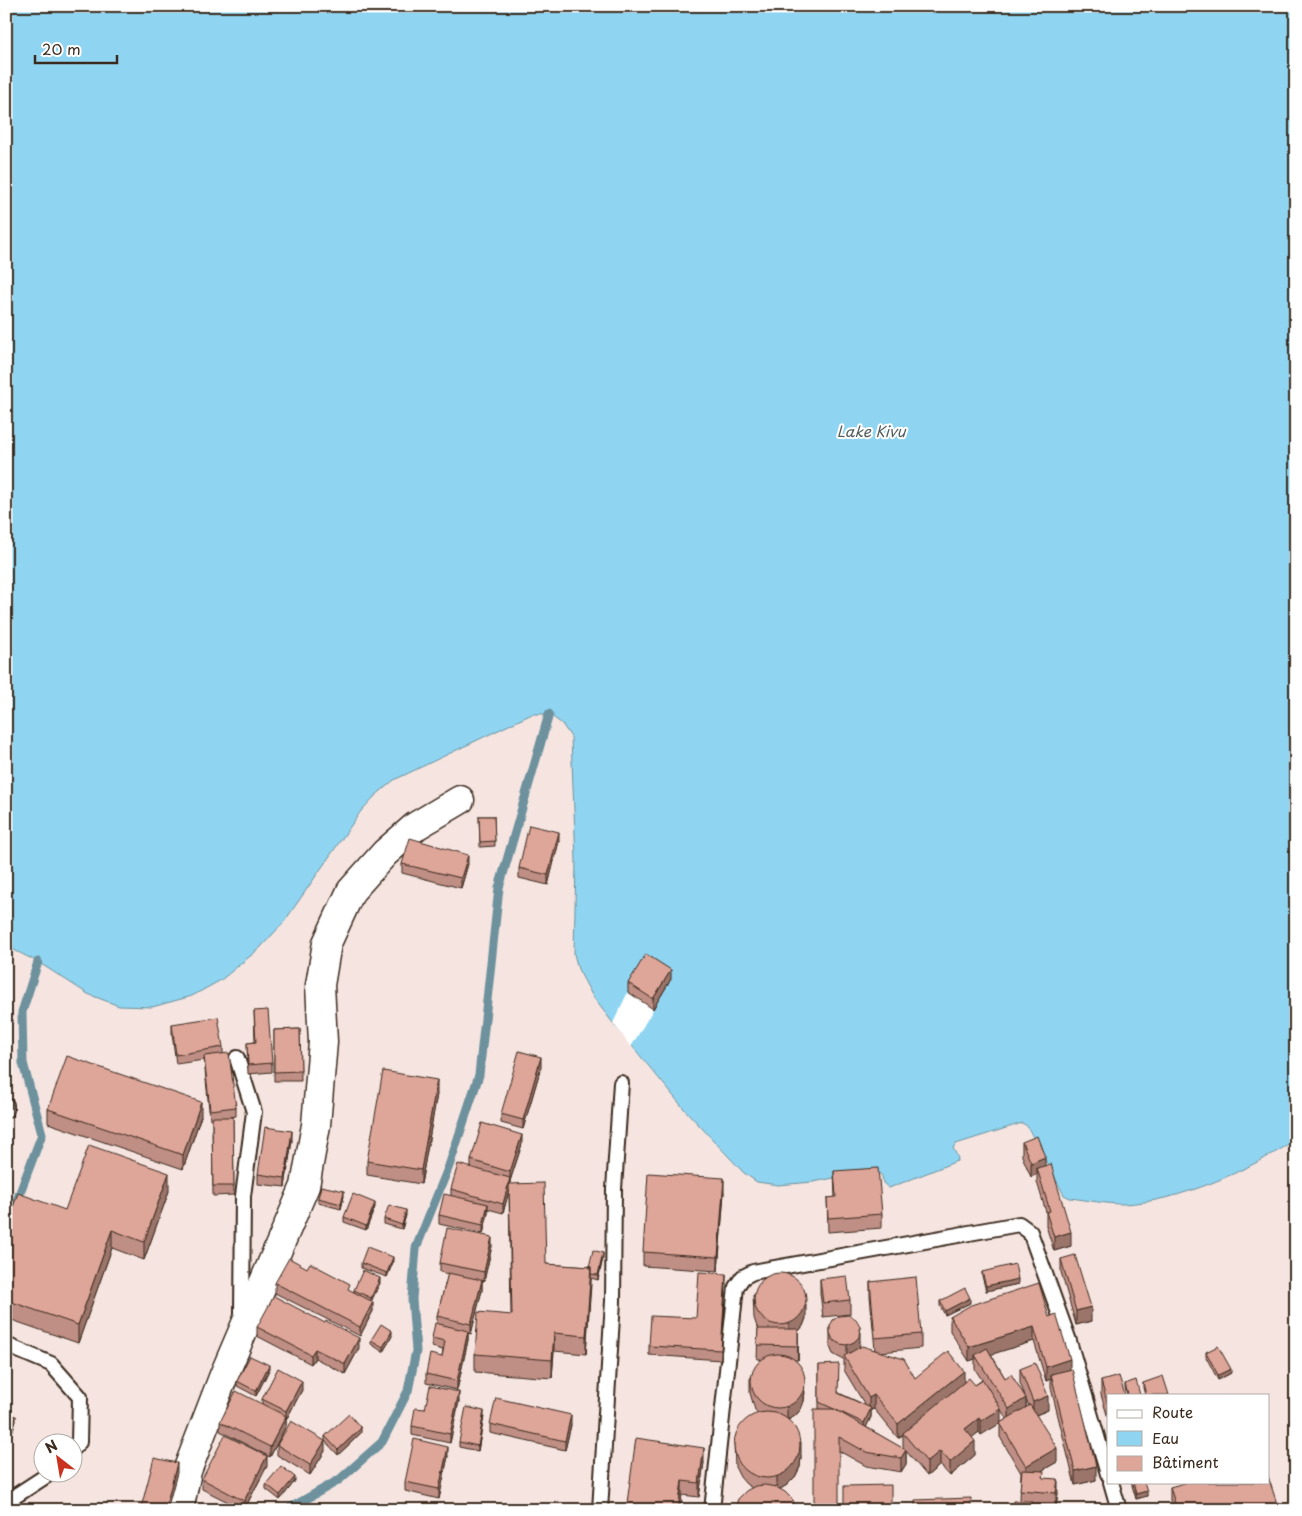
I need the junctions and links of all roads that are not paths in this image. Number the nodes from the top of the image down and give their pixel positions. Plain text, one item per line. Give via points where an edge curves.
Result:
1 (460, 800) dead end
2 (237, 1058) dead end
3 (621, 1083) dead end
4 (6, 1104) edge
5 (6, 1110) edge
6 (242, 1333) junction
7 (6, 1345) edge
8 (79, 1434) edge
9 (1107, 1471) edge
10 (34, 1484) edge
11 (1112, 1484) edge
12 (6, 1502) edge
13 (179, 1510) edge
14 (600, 1510) edge
15 (712, 1510) edge
16 (1119, 1510) edge

1 - 6 street via 416,826 385,852 352,891 327,943 320,985 323,1042 316,1125 305,1186
2 - 6 lane via 254,1112 242,1196
3 - 14 lane via 614,1189 613,1301
4 - 5 lane
6 - 13 street via 187,1472
7 - 8 lane via 50,1364 80,1397
9 - 15 lane via 1065,1330 1030,1232 1019,1224 753,1272 744,1277 736,1287
10 - 12 lane
11 - 16 lane

